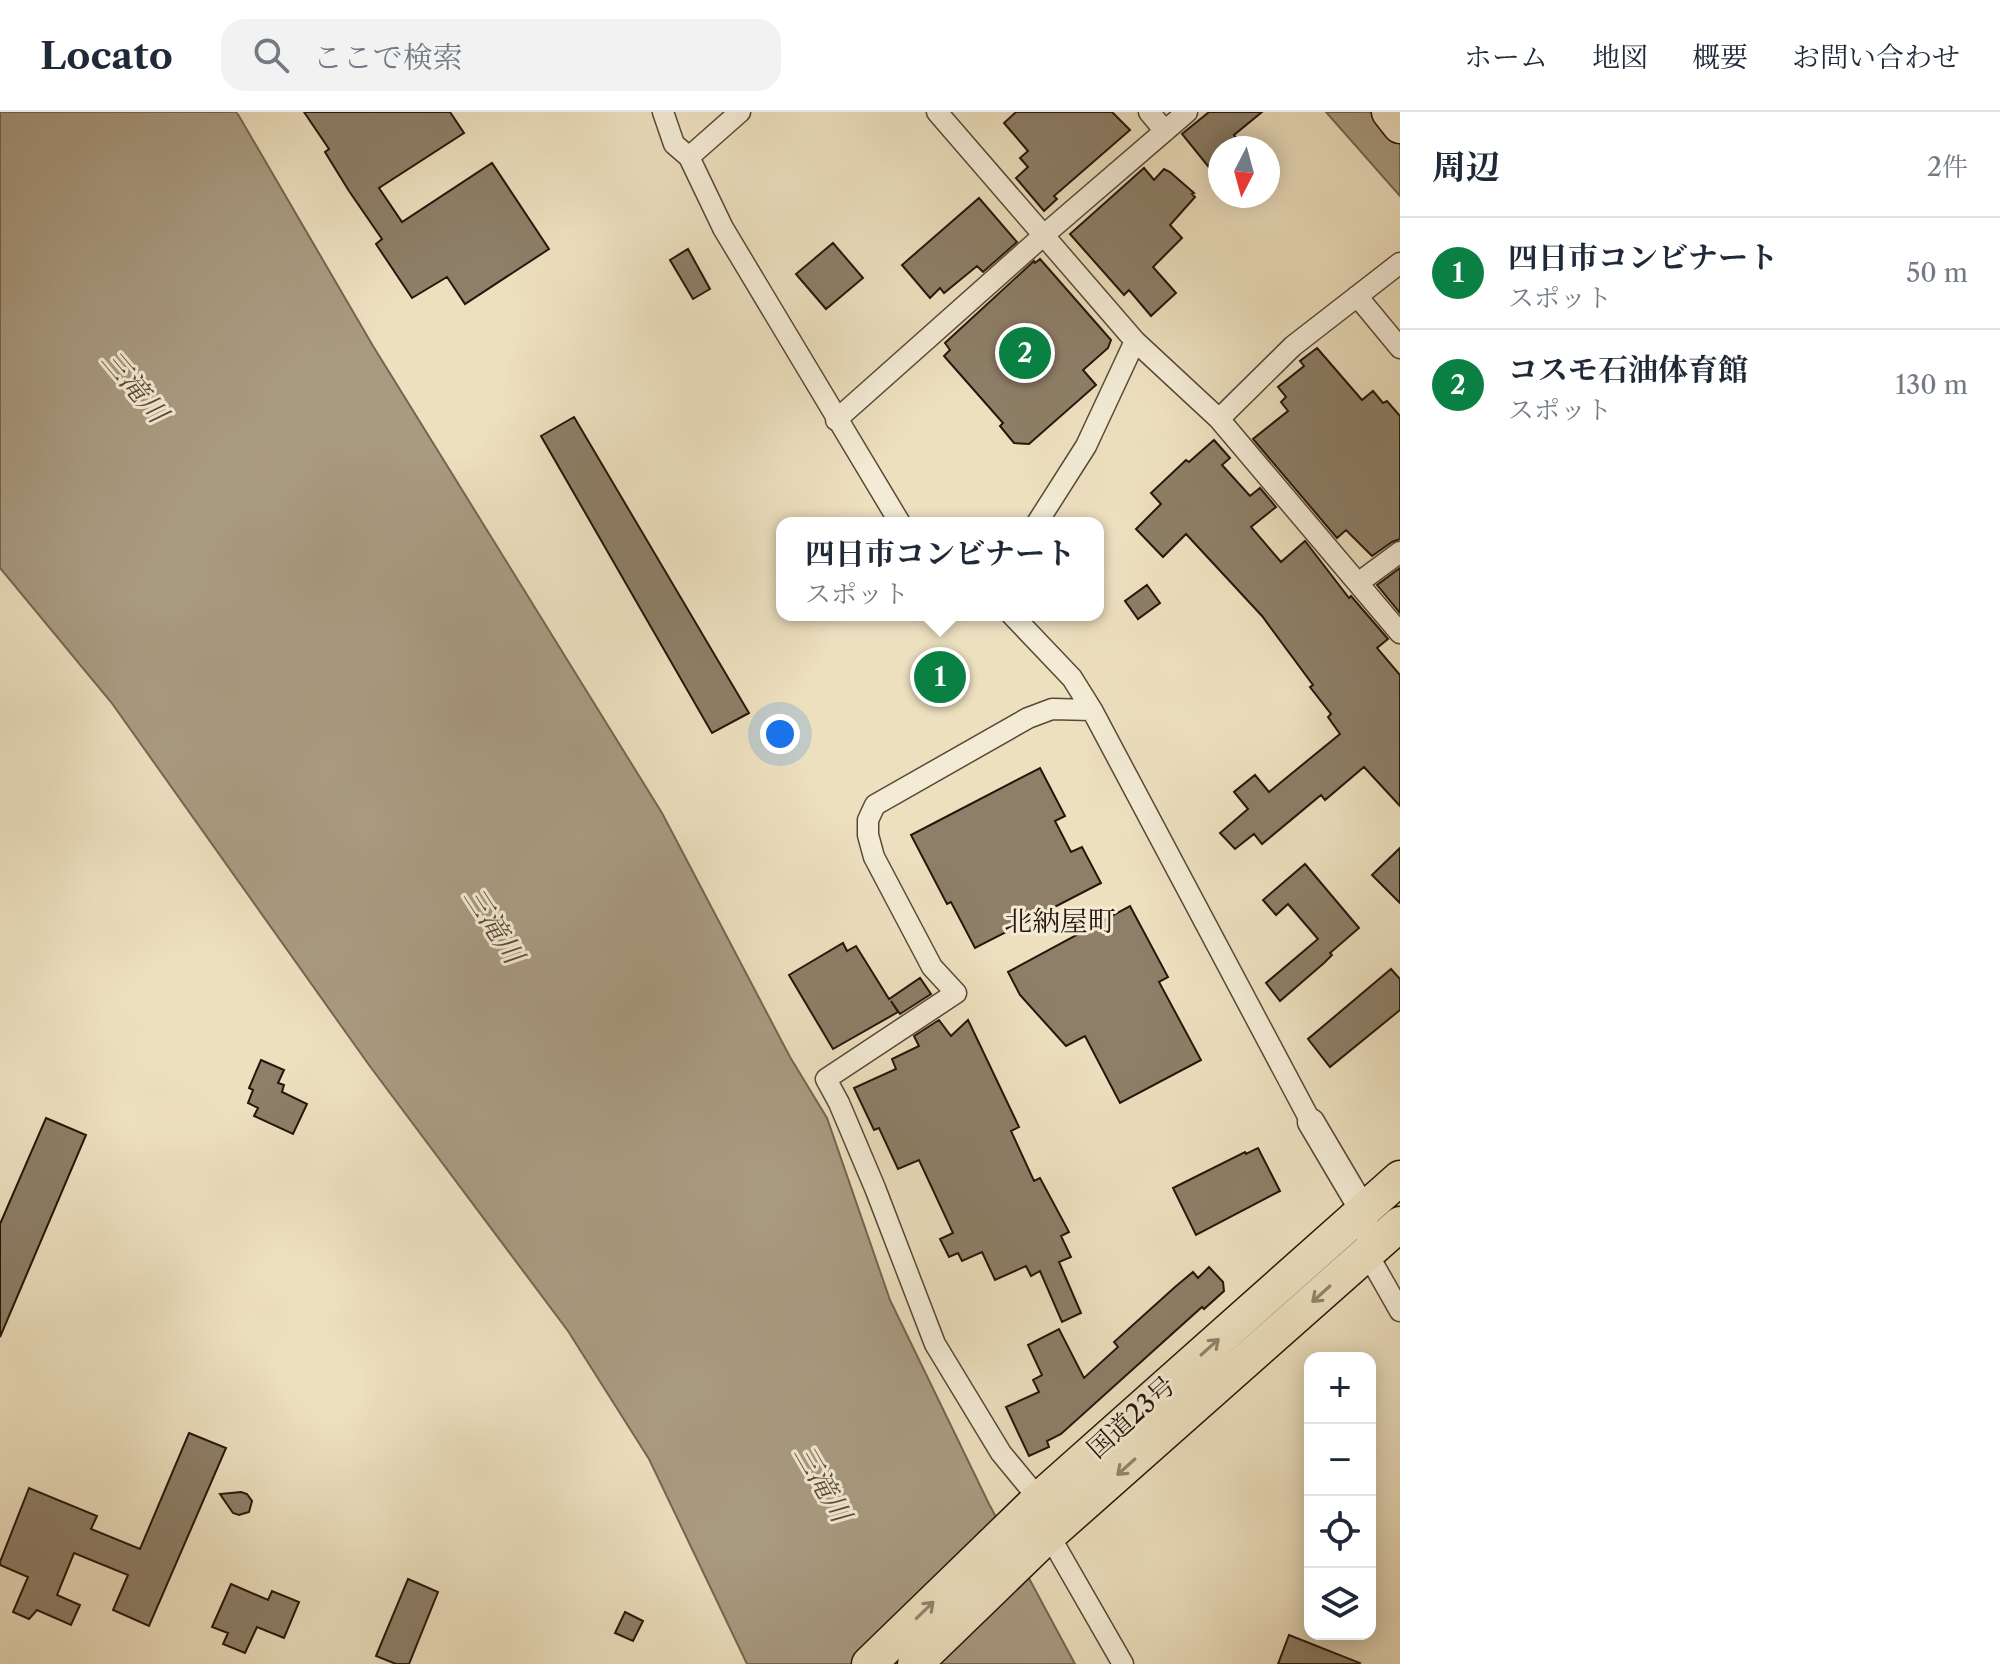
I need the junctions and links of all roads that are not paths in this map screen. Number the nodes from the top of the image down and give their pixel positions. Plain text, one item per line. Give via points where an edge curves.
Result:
1 (663, 112) edge
2 (740, 112) edge
3 (937, 112) edge
4 (1149, 112) edge
5 (1187, 112) edge
6 (1389, 112) edge
7 (1400, 126) edge
8 (1165, 131) junction
9 (689, 157) junction
10 (1044, 235) junction
11 (1400, 263) edge
12 (1357, 296) junction
13 (1135, 341) junction
14 (1400, 348) edge
15 (1219, 419) junction
16 (836, 420) junction
17 (896, 517) edge
18 (1041, 517) edge
19 (1400, 552) edge
20 (1358, 583) junction
21 (1018, 621) edge
22 (1400, 633) edge
23 (1092, 710) junction
24 (1311, 1122) joint
25 (1400, 1178) edge
26 (1363, 1210) junction
27 (1400, 1224) edge
28 (1367, 1253) junction
29 (1400, 1311) edge
30 (1039, 1522) junction
31 (869, 1664) edge
32 (915, 1664) edge
33 (1123, 1664) edge

1 - 9 street via 674,144
2 - 9 street
3 - 10 street
4 - 8 street
5 - 8 street
6 - 7 highway
8 - 10 street
9 - 16 street via 723,228
10 - 13 street
10 - 16 street
11 - 12 street
12 - 14 street
12 - 15 street via 1293,346
13 - 15 street
13 - 18 street via 1086,446
15 - 20 street
16 - 17 street
19 - 20 street
20 - 22 street
21 - 23 street via 1072,678
23 - 24 street
23 - 30 street via 1052,709 1028,718 875,805 868,820 874,857 932,967 956,993 826,1079 935,1344
24 - 26 street
25 - 26 highway, 国道23号
26 - 28 street
30 -> 26 highway, 国道23号
27 - 28 highway, 国道23号
28 - 29 street
28 -> 30 highway, 国道23号
31 -> 30 highway, 国道23号
30 - 32 highway, 国道23号
30 - 33 street

